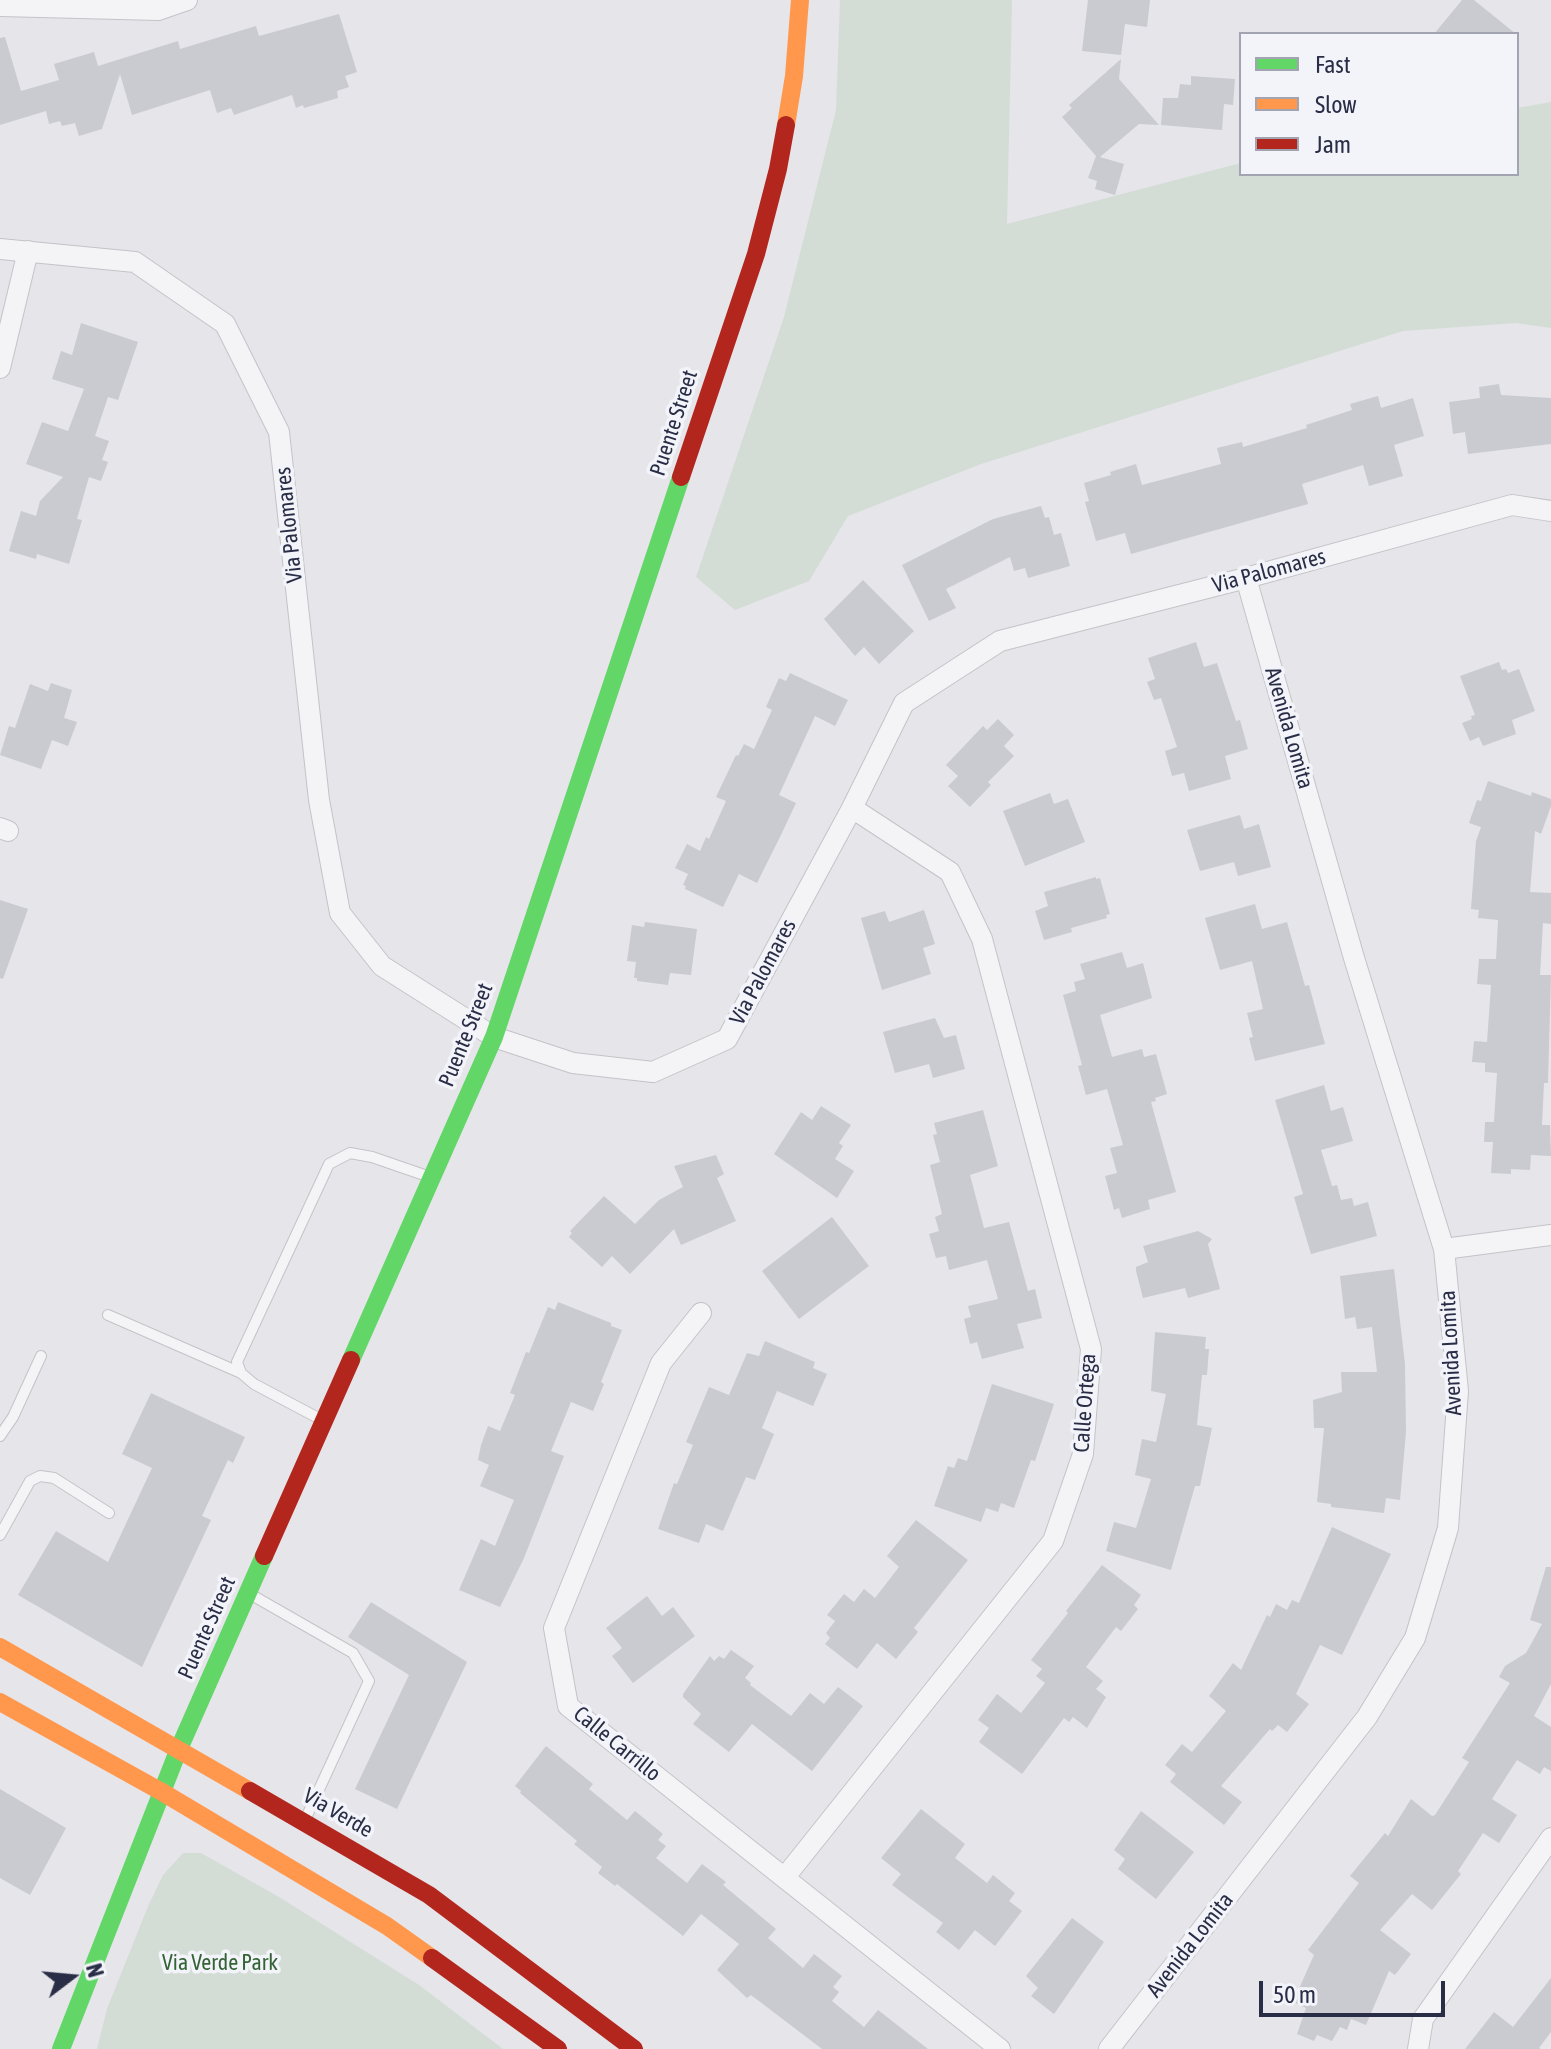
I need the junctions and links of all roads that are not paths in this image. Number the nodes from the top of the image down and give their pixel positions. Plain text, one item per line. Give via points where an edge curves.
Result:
1 (187, 0) edge
2 (800, 0) edge
3 (0, 6) edge
4 (0, 249) edge
5 (28, 251) junction
6 (0, 368) edge
7 (1551, 511) edge
8 (1246, 578) junction
9 (852, 808) junction
10 (494, 1037) junction
11 (432, 1178) junction
12 (1551, 1235) edge
13 (1444, 1249) junction
14 (701, 1313) dead end
15 (108, 1315) dead end
16 (41, 1356) dead end
17 (241, 1373) junction
18 (324, 1421) junction
19 (0, 1436) edge
20 (109, 1513) dead end
21 (0, 1535) edge
22 (248, 1593) junction
23 (0, 1647) edge
24 (0, 1702) edge
25 (178, 1751) junction
26 (162, 1792) junction
27 (305, 1821) junction
28 (1551, 1838) edge
29 (785, 1877) junction
30 (61, 2049) edge
31 (558, 2049) edge
32 (634, 2049) edge
33 (1000, 2049) edge
34 (1109, 2049) edge
35 (1418, 2049) edge

1 - 3 street via 158,10
2 - 10 street, Puente Street via 786,123 756,254
4 - 5 street, Via Palomares
5 - 6 street
5 - 10 street, Via Palomares via 135,262 225,324 279,432 319,800 340,913 382,966
7 - 8 street, Via Palomares via 1512,505
8 - 9 street, Via Palomares via 1000,641 904,703
8 - 13 street, Avenida Lomita
9 - 10 street, Via Palomares via 727,1039 653,1072 573,1063
9 - 29 street, Calle Ortega via 950,872 982,939 1091,1349 1083,1454 1053,1541
10 - 11 street, Puente Street
11 - 17 lane via 350,1153 329,1164 237,1362
11 - 18 street, Puente Street
12 - 13 street
13 - 34 street, Avenida Lomita via 1458,1391 1448,1528 1415,1638 1367,1717
14 - 29 street, Calle Carrillo via 661,1363 554,1628 568,1706
15 - 17 lane
16 - 19 lane
17 - 18 lane
18 - 22 street, Puente Street
20 - 21 lane via 54,1478 40,1476 30,1481
22 - 25 street, Puente Street
22 - 27 lane via 353,1653 369,1681
23 - 25 street, Via Verde
24 - 26 street
25 - 26 street, Puente Street
25 - 27 street, Via Verde
26 - 30 street, Puente Street
26 - 31 street via 387,1926
27 - 32 street, Via Verde via 429,1895
28 - 35 street via 1423,2019
29 - 33 street, Calle Carrillo

